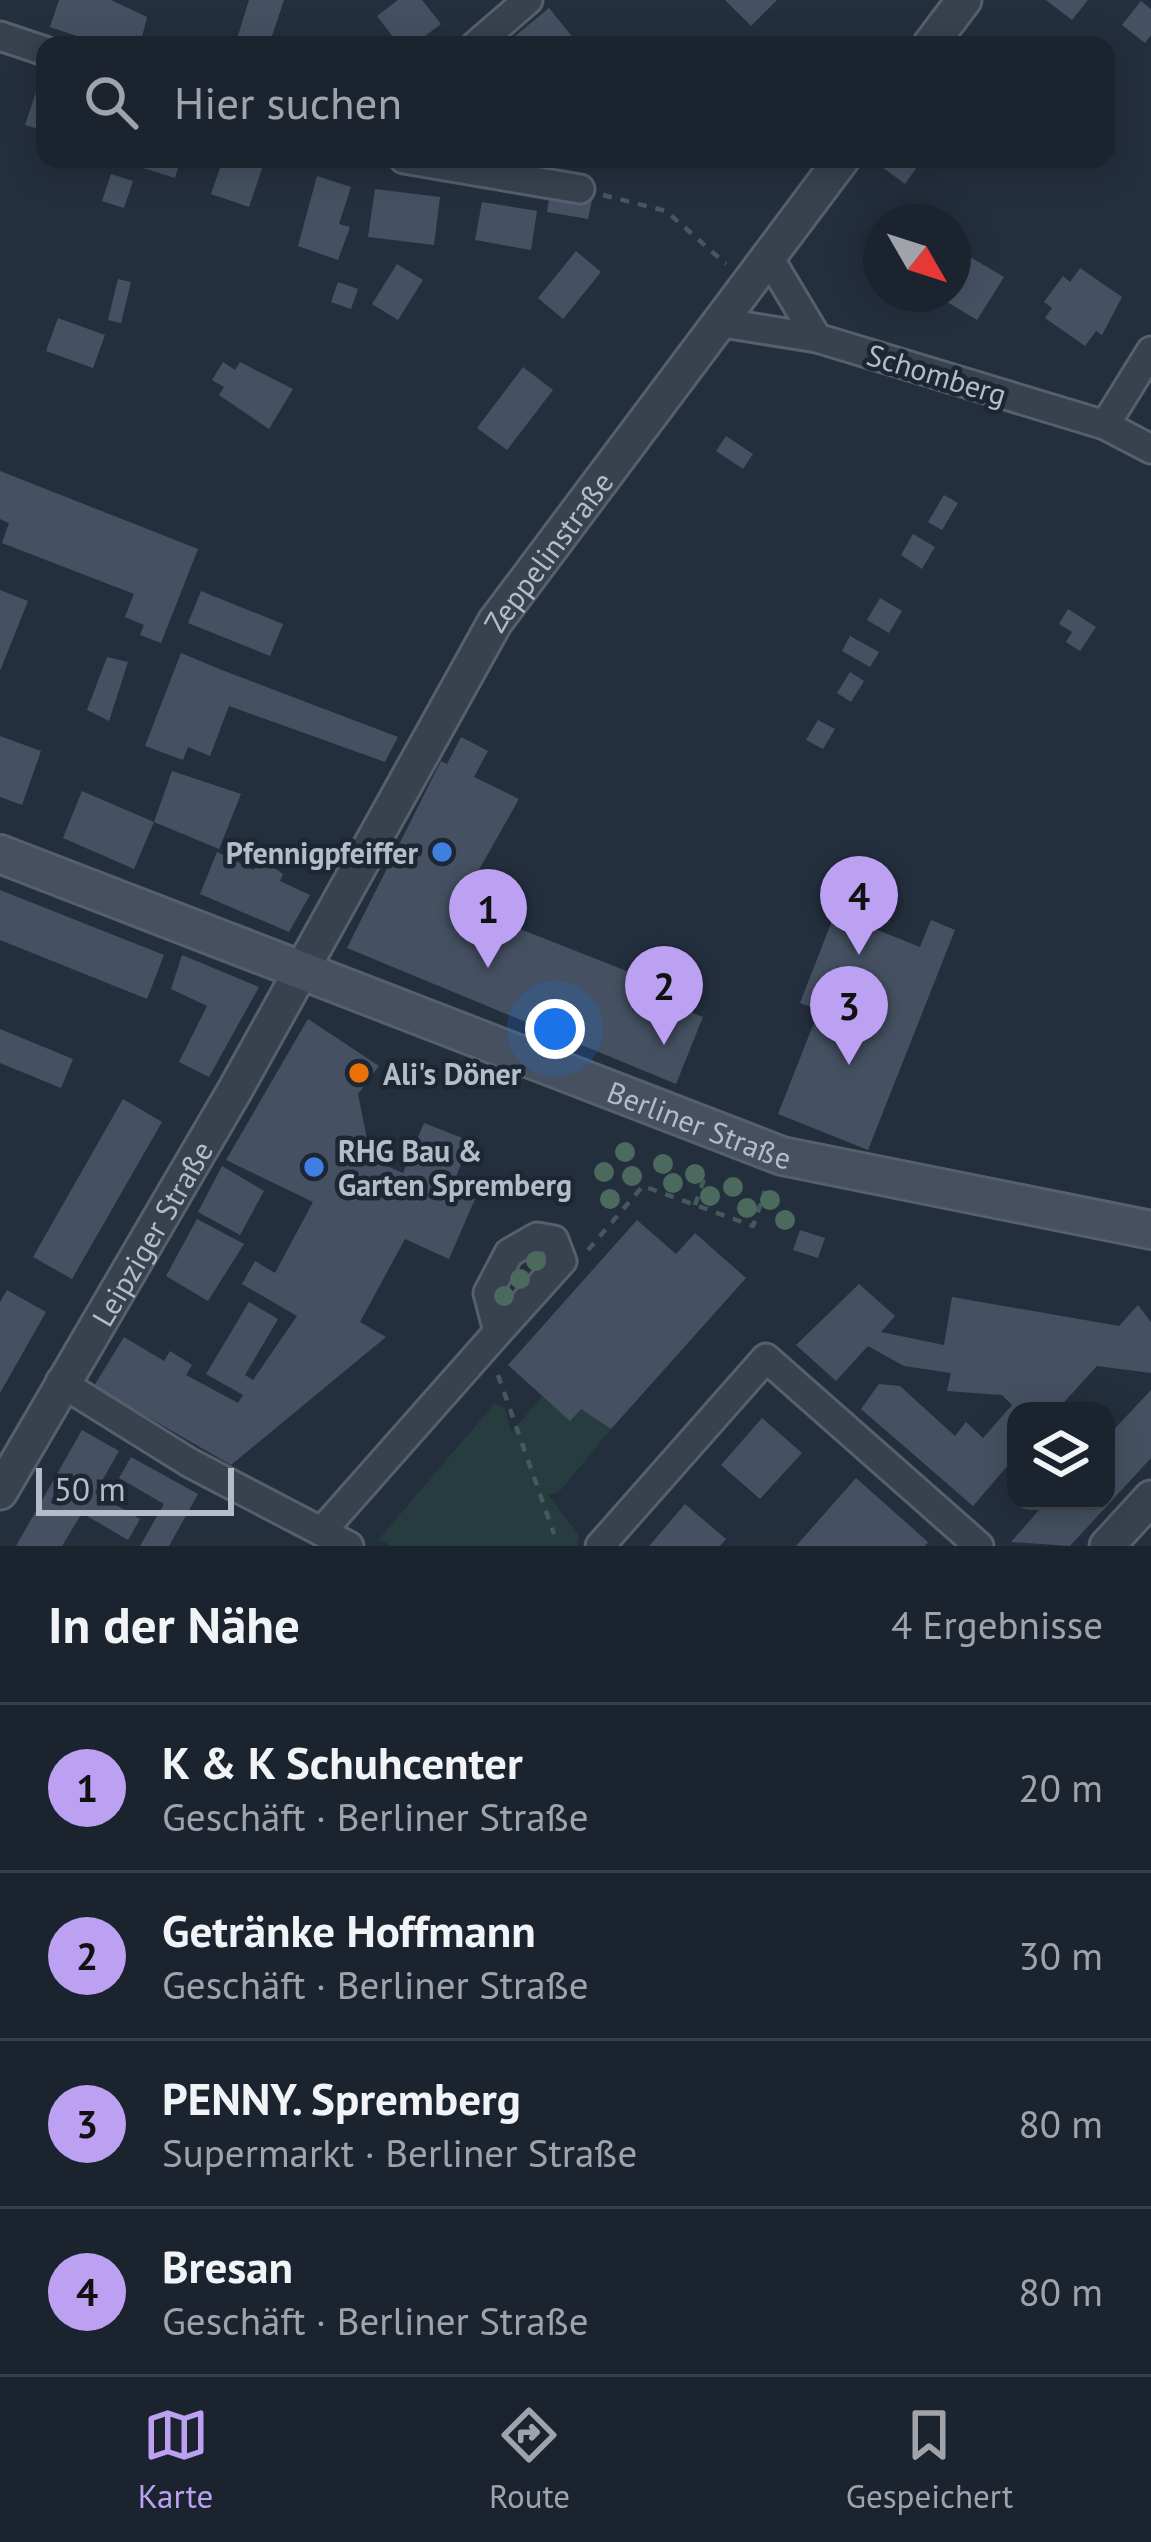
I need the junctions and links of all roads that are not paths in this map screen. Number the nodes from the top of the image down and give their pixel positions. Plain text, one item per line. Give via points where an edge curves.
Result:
1 (528, 0) edge
2 (964, 0) edge
3 (0, 36) edge
4 (486, 36) edge
5 (937, 36) edge
6 (36, 48) edge
7 (457, 168) edge
8 (835, 168) edge
9 (580, 189) road end
10 (768, 256) junction
11 (717, 322) junction
12 (817, 338) junction
13 (1151, 351) edge
14 (1105, 425) junction
15 (1151, 449) edge
16 (0, 854) edge
17 (300, 974) junction
18 (1151, 1230) edge
19 (492, 1338) junction
20 (60, 1382) junction
21 (0, 1492) edge
22 (1151, 1498) edge
23 (322, 1531) junction
24 (350, 1546) edge
25 (599, 1546) edge
26 (979, 1546) edge
27 (1107, 1546) edge

1 - 4 street
2 - 5 street
3 - 6 street
7 - 9 street
8 - 10 street, Zeppelinstraße
10 - 11 street, Zeppelinstraße
10 - 12 street
11 - 12 street, Schomberg
11 - 17 street, Zeppelinstraße via 495,622
12 - 14 street, Schomberg
13 - 14 street
14 - 15 street, Schomberg
16 - 17 main road, Berliner Straße
17 - 18 main road, Berliner Straße via 782,1156
17 - 20 street, Leipziger Straße
19 - 19 street via 562,1261 560,1246 546,1236 509,1253 488,1294
19 - 23 street
20 - 21 street, Leipziger Straße
20 - 23 street via 190,1463
22 - 27 street
23 - 24 street
25 - 26 street via 766,1358

